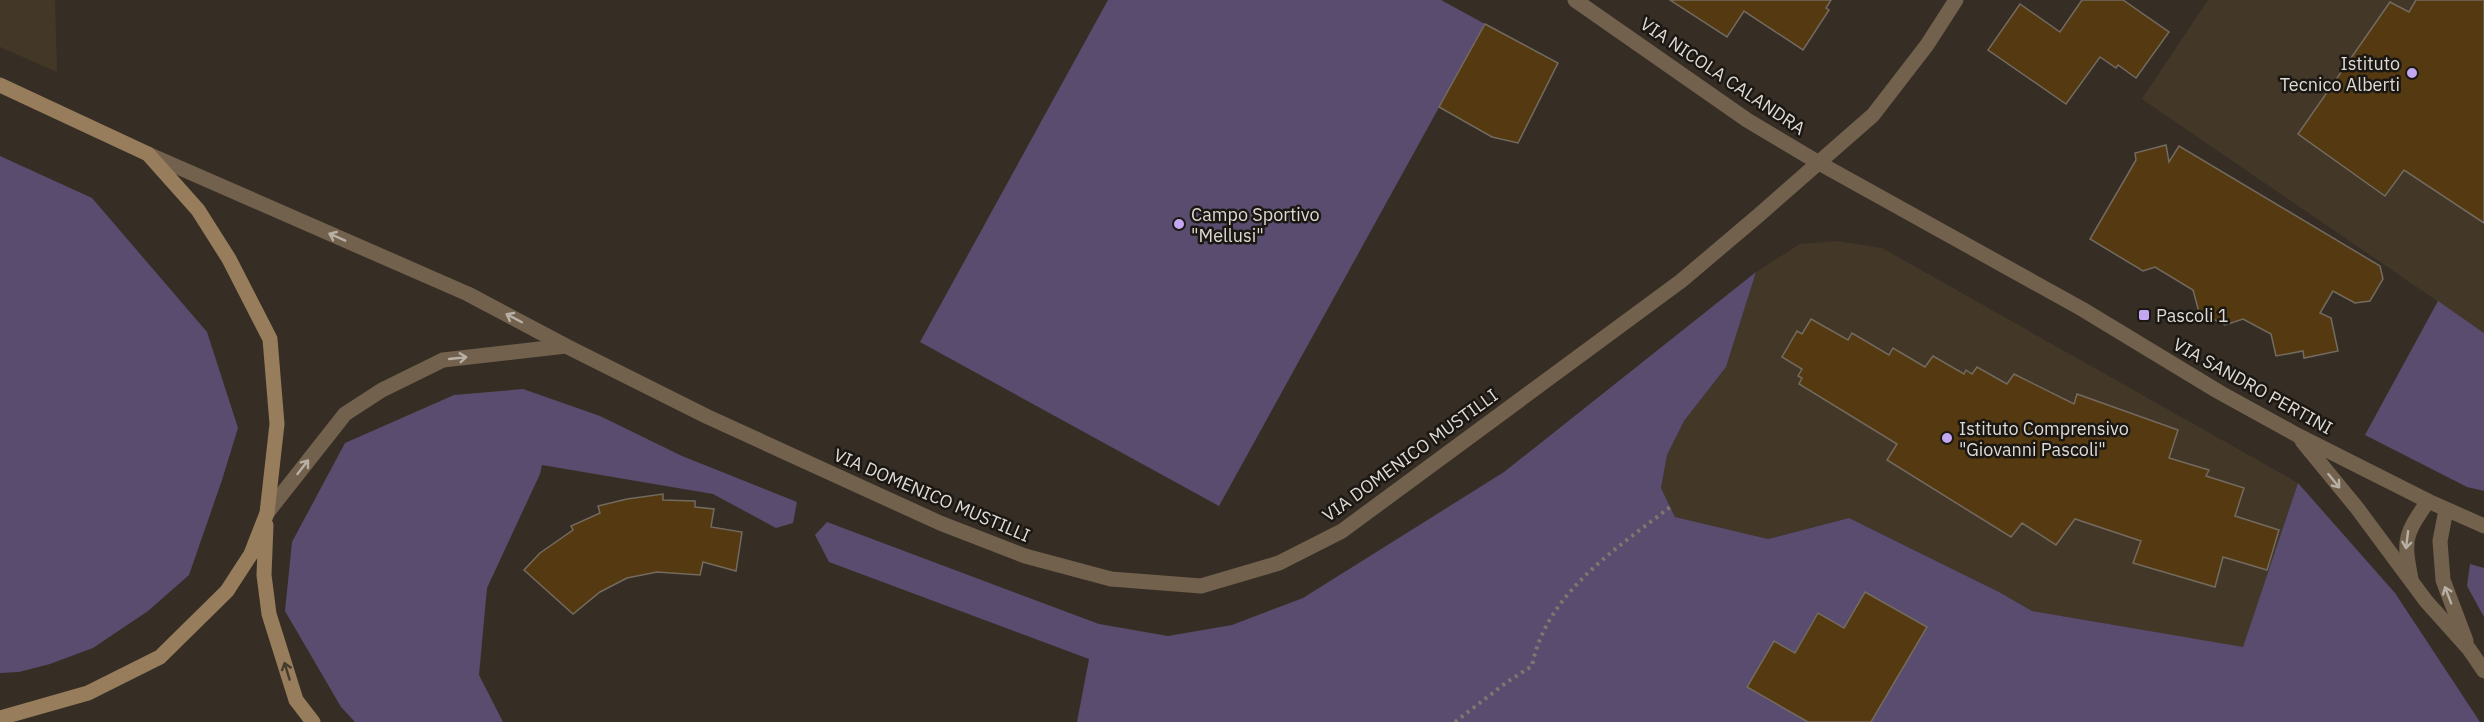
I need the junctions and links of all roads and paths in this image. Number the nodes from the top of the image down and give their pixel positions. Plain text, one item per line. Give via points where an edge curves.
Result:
1 (1575, 0) edge
2 (1956, 0) edge
3 (0, 85) edge
4 (148, 154) junction
5 (1819, 163) junction
6 (566, 346) junction
7 (2297, 435) junction
8 (2428, 501) junction
9 (1670, 507) dead end
10 (2446, 510) junction
11 (267, 513) junction
12 (2484, 526) edge
13 (2412, 583) junction
14 (2469, 649) junction
15 (2484, 671) edge
16 (0, 718) edge
17 (313, 722) edge
18 (1455, 722) edge

1 - 5 street, VIA NICOLA CALANDRA via 1747,120
2 - 5 street, VIA DOMENICO MUSTILLI via 1873,115
3 - 4 main road
6 -> 4 street, VIA DOMENICO MUSTILLI via 468,294
4 - 11 main road via 198,210 229,259 270,339 277,424
5 - 6 street, VIA DOMENICO MUSTILLI via 1682,280 1342,531 1279,563 1201,586 1111,579 1025,556 940,523 780,450
5 - 7 street, VIA SANDRO PERTINI via 2082,309
11 -> 6 street via 345,414 382,390 443,360
7 - 8 street, VIA SANDRO PERTINI
7 -> 13 street
8 - 10 street, VIA SANDRO PERTINI
8 -> 13 street via 2408,530 2406,552
9 - 18 path via 1577,583 1536,644 1532,666
10 - 12 street, VIA SANDRO PERTINI
14 -> 10 street via 2443,580 2440,541
11 - 16 main road via 251,554 226,591 160,657 88,693
17 -> 11 main road via 296,700 269,614 264,575
13 - 14 street
14 - 15 street

